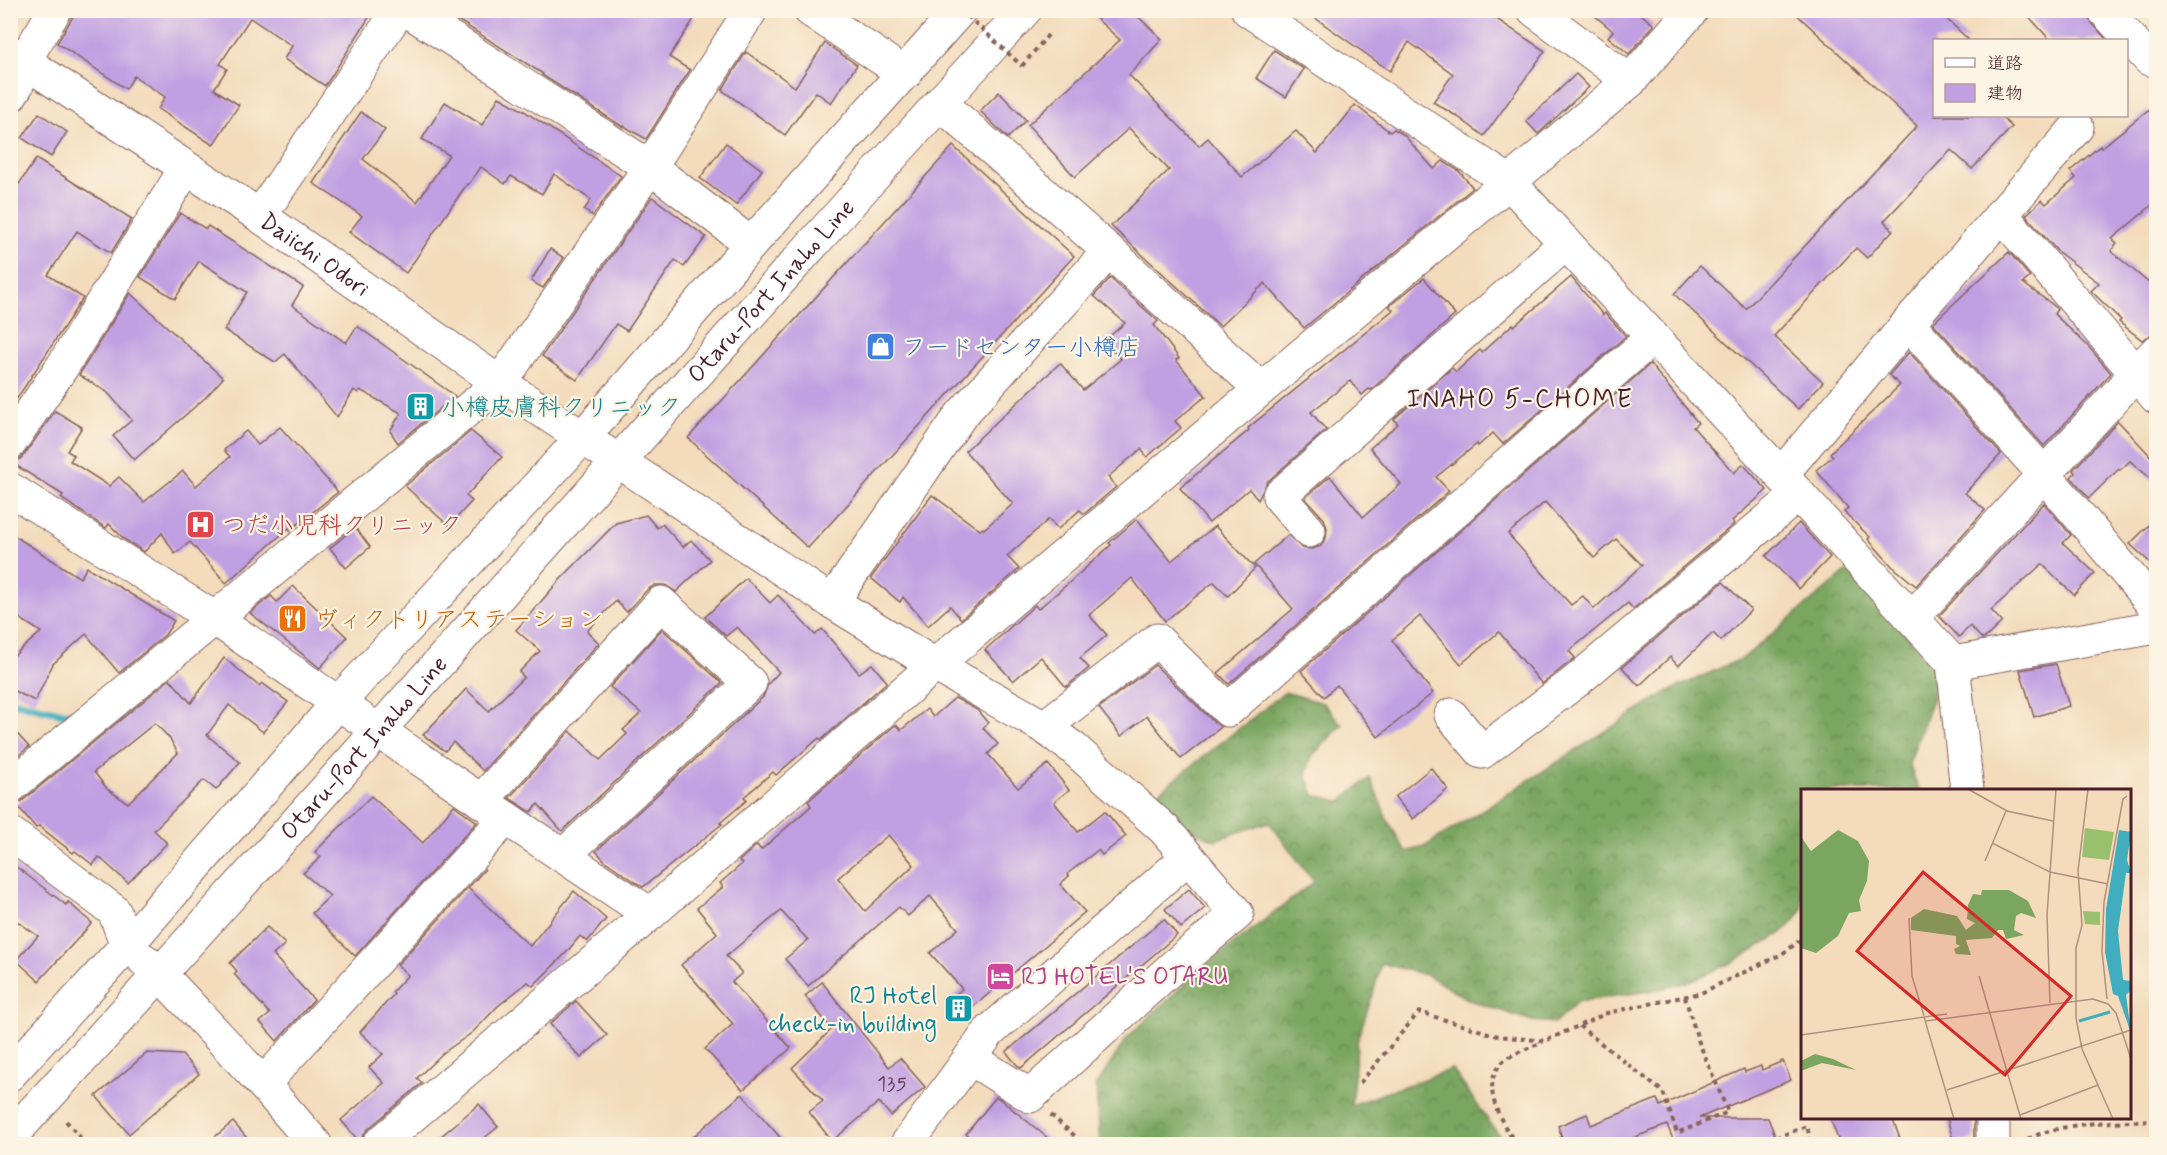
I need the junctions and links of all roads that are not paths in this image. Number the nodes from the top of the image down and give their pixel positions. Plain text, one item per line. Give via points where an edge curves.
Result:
1 (54, 10) edge
2 (399, 10) edge
3 (407, 10) edge
4 (751, 10) edge
5 (810, 10) edge
6 (961, 10) edge
7 (1025, 10) edge
8 (1248, 10) edge
9 (1534, 10) edge
10 (1692, 10) edge
11 (2104, 10) edge
12 (17, 57) edge
13 (2149, 59) dead end
14 (905, 74) junction
15 (1630, 81) junction
16 (10, 96) edge
17 (939, 103) junction
18 (2077, 127) dead end
19 (650, 167) junction
20 (186, 168) junction
21 (1508, 182) junction
22 (2001, 214) junction
23 (260, 216) junction
24 (1566, 243) junction
25 (751, 244) junction
26 (1109, 251) junction
27 (1908, 323) junction
28 (1653, 337) junction
29 (2150, 374) edge
30 (500, 383) junction
31 (1261, 389) junction
32 (582, 437) junction
33 (10, 443) edge
34 (618, 461) junction
35 (2045, 475) junction
36 (1790, 484) junction
37 (10, 489) edge
38 (1309, 531) dead end
39 (832, 602) junction
40 (2157, 608) edge
41 (214, 618) junction
42 (1912, 618) junction
43 (2157, 627) edge
44 (1953, 663) junction
45 (935, 666) junction
46 (338, 703) junction
47 (1451, 715) dead end
48 (1044, 727) junction
49 (378, 729) junction
50 (10, 787) edge
51 (1967, 789) edge
52 (494, 810) junction
53 (10, 832) edge
54 (563, 856) junction
55 (1188, 857) junction
56 (650, 914) junction
57 (127, 945) junction
58 (161, 975) junction
59 (970, 1058) junction
60 (10, 1074) edge
61 (263, 1084) junction
62 (1993, 1119) edge
63 (10, 1137) edge
64 (315, 1144) edge
65 (379, 1144) edge
66 (907, 1144) edge
67 (1993, 1144) edge

1 - 12 street
2 - 23 street
3 - 19 street
4 - 19 street
5 - 14 street
6 - 14 street, Otaru-Port Inaho Line
7 - 17 street, Otaru-Port Inaho Line
8 - 21 street
9 - 15 street
10 - 15 street
11 - 13 street
12 - 16 street via 17,86
12 - 20 street, Daiichi Odori
14 - 25 street, Otaru-Port Inaho Line
15 - 21 street
17 - 26 street
17 - 34 street, Otaru-Port Inaho Line
18 - 22 street
19 - 25 street
19 - 30 street
20 - 23 street, Daiichi Odori
20 - 33 street
21 - 24 street
21 - 31 street
22 - 27 street
22 - 29 street
23 - 30 street, Daiichi Odori
24 - 28 street
24 - 38 street via 1279,496
25 - 32 street, Otaru-Port Inaho Line
26 - 31 street
26 - 39 street via 961,415
27 - 35 street
27 - 36 street
28 - 36 street
28 - 48 street via 1228,710 1157,640
29 - 35 street
30 - 32 street, Daiichi Odori
30 - 41 street
31 - 45 street
32 - 34 street, Daiichi Odori
32 - 46 street, Otaru-Port Inaho Line
34 - 39 street, Daiichi Odori
34 - 49 street, Otaru-Port Inaho Line
35 - 40 street
35 - 42 street
36 - 42 street
36 - 47 street via 1575,682 1482,752
37 - 41 street
39 - 45 street, Daiichi Odori
41 - 46 street
41 - 50 street
42 - 44 street
43 - 44 street
44 - 51 street
45 - 48 street, Daiichi Odori
45 - 56 street
46 - 49 street
46 - 57 street, Otaru-Port Inaho Line
48 - 55 street, Daiichi Odori via 1164,829
49 - 52 street
49 - 58 street, Otaru-Port Inaho Line
52 - 54 street
52 - 54 street via 661,603 750,683
52 - 61 street
53 - 57 street via 114,911
54 - 56 street
55 - 59 street via 988,1032
55 - 59 street, Daiichi Odori via 1237,914 1030,1096
56 - 65 street
57 - 58 street
57 - 60 street, Otaru-Port Inaho Line
58 - 61 street
58 - 63 street, Otaru-Port Inaho Line
59 - 66 street
61 - 64 street
62 - 67 street

